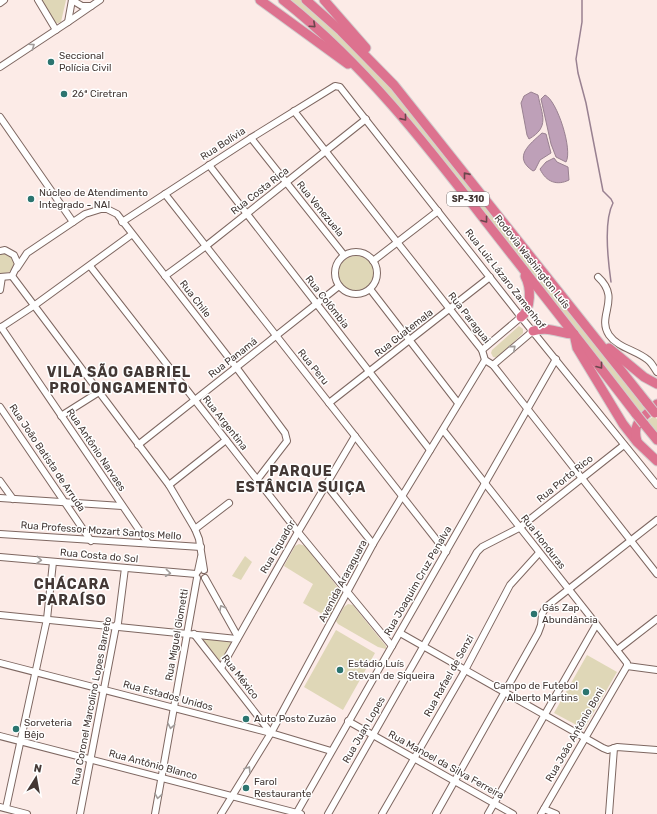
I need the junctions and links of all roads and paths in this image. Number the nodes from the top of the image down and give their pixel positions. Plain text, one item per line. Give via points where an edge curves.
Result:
1 (4, 0) edge
2 (38, 0) edge
3 (72, 0) edge
4 (100, 0) edge
5 (260, 0) edge
6 (283, 0) edge
7 (306, 0) edge
8 (324, 0) edge
9 (0, 3) edge
10 (91, 6) junction
11 (68, 22) junction
12 (56, 30) junction
13 (0, 67) edge
14 (394, 85) junction
15 (337, 86) joint
16 (389, 100) junction
17 (294, 111) junction
18 (0, 117) edge
19 (366, 119) junction
20 (251, 138) junction
21 (327, 152) junction
22 (209, 164) junction
23 (286, 183) junction
24 (165, 194) junction
25 (438, 211) junction
26 (247, 214) junction
27 (73, 222) junction
28 (122, 222) junction
29 (131, 235) junction
30 (397, 242) junction
31 (206, 246) junction
32 (2, 250) edge
33 (12, 253) junction
34 (27, 253) junction
35 (344, 255) junction
36 (513, 256) junction
37 (373, 261) junction
38 (90, 266) junction
39 (17, 268) junction
40 (12, 276) junction
41 (165, 276) junction
42 (1, 277) edge
43 (490, 277) junction
44 (598, 277) dead end
45 (339, 286) junction
46 (370, 289) junction
47 (0, 290) edge
48 (35, 305) junction
49 (316, 305) junction
50 (572, 307) junction
51 (449, 310) junction
52 (521, 317) junction
53 (0, 328) edge
54 (533, 331) junction
55 (574, 334) junction
56 (276, 336) junction
57 (410, 341) junction
58 (482, 350) junction
59 (556, 359) junction
60 (485, 360) junction
61 (493, 365) junction
62 (236, 367) junction
63 (657, 372) edge
64 (370, 373) junction
65 (657, 384) edge
66 (99, 392) junction
67 (195, 400) junction
68 (330, 403) junction
69 (458, 404) junction
70 (0, 407) edge
71 (656, 409) edge
72 (528, 410) junction
73 (61, 416) junction
74 (622, 420) junction
75 (640, 424) junction
76 (443, 430) junction
77 (355, 436) junction
78 (226, 440) junction
79 (657, 440) edge
80 (637, 442) junction
81 (138, 445) junction
82 (624, 445) junction
83 (430, 450) junction
84 (657, 461) edge
85 (581, 478) junction
86 (257, 480) junction
87 (0, 481) edge
88 (169, 485) junction
89 (485, 485) junction
90 (327, 486) junction
91 (657, 486) edge
92 (402, 496) junction
93 (0, 498) edge
94 (13, 499) junction
95 (66, 503) junction
96 (229, 504) dead end
97 (122, 506) junction
98 (657, 520) edge
99 (520, 528) junction
100 (195, 529) junction
101 (298, 532) junction
102 (0, 534) edge
103 (631, 540) junction
104 (91, 541) junction
105 (148, 543) junction
106 (374, 544) junction
107 (201, 547) junction
108 (446, 552) junction
109 (477, 552) joint
110 (539, 553) junction
111 (0, 557) edge
112 (53, 562) junction
113 (125, 568) junction
114 (199, 573) junction
115 (657, 574) edge
116 (568, 589) junction
117 (348, 594) junction
118 (0, 615) edge
119 (47, 619) junction
120 (657, 620) edge
121 (596, 624) junction
122 (116, 626) junction
123 (187, 633) junction
124 (400, 633) junction
125 (194, 634) junction
126 (238, 638) junction
127 (392, 646) junction
128 (424, 646) junction
129 (617, 650) junction
130 (0, 663) edge
131 (627, 666) junction
132 (221, 668) junction
133 (465, 670) junction
134 (657, 670) edge
135 (36, 673) junction
136 (104, 690) junction
137 (505, 692) junction
138 (174, 709) junction
139 (545, 715) junction
140 (348, 721) junction
141 (271, 733) junction
142 (372, 735) junction
143 (0, 736) edge
144 (585, 738) junction
145 (21, 742) junction
146 (614, 748) junction
147 (657, 750) edge
148 (331, 751) junction
149 (414, 758) junction
150 (90, 759) junction
151 (161, 778) junction
152 (454, 781) junction
153 (231, 796) junction
154 (494, 803) junction
155 (3, 808) edge
156 (543, 811) edge
157 (298, 813) edge
158 (27, 814) edge
159 (80, 814) edge
160 (155, 814) edge
161 (221, 814) edge
162 (328, 814) edge
163 (382, 814) edge
164 (436, 814) edge
165 (488, 814) edge
166 (513, 814) edge
167 (556, 814) edge
168 (608, 814) edge

1 - 9 street
2 - 12 street
3 - 10 street via 82,6
3 - 11 street
4 - 10 street
5 - 16 highway via 337,55
6 -> 16 highway, Rodovia Washington Luís / SP-310 via 344,52
7 - 14 highway, Rodovia Washington Luís / SP-310
8 - 14 highway via 364,45
10 - 11 street
11 - 12 street
13 -> 12 street
50 -> 14 highway, Rodovia Washington Luís / SP-310
15 - 17 street, Rua Bolívia
15 - 19 street, Rua Luiz Lázaro Zamenhof
16 -> 36 highway, Rodovia Washington Luís / SP-310
17 - 20 street, Rua Bolívia
17 - 21 street, Rua Paraguai
18 - 27 street
19 - 21 street, Rua Costa Rica
19 - 25 street, Rua Luiz Lázaro Zamenhof
20 - 22 street, Rua Bolívia
20 - 23 street, Rua Venezuela
21 - 23 street, Rua Costa Rica
21 - 30 street, Rua Paraguai
22 - 24 street, Rua Bolívia
22 - 26 street, Rua Colômbia
23 - 26 street, Rua Costa Rica
23 - 35 street, Rua Venezuela
24 - 28 street, Rua Bolívia
24 - 31 street, Rua Peru
25 - 30 street
25 - 43 street, Rua Luiz Lázaro Zamenhof
26 - 31 street, Rua Costa Rica
26 - 49 street, Rua Colômbia
27 - 28 street, Rua Chile via 84,214 101,209 117,214
27 - 34 street, Rua Chile
28 - 29 street, Rua Chile
29 - 38 street
29 - 41 street, Rua Chile
30 - 37 street
30 - 51 street, Rua Paraguai
31 - 41 street, Rua Costa Rica
31 - 56 street, Rua Peru
32 - 33 street
33 - 34 street
33 - 39 street via 16,258
34 - 39 street
35 - 37 street via 362,253
35 - 45 street via 335,273
36 - 52 highway via 528,285 527,308
36 - 55 highway, Rodovia Washington Luís / SP-310
37 - 46 street via 377,273
38 - 48 street
38 - 67 street, Rua Argentina
39 - 40 street
40 - 42 street
40 - 48 street, Rua Miguel Giometti
41 - 62 street, Rua Chile
42 - 47 street
43 - 51 street, Rua Guatemala
43 - 52 street, Rua Luiz Lázaro Zamenhof
44 - 63 street via 606,284 609,295 604,325 609,335 625,348 649,360
45 - 46 street via 356,294
45 - 49 street, Rua Panamá
46 - 57 street
48 - 53 street
48 - 66 street, Rua Miguel Giometti
49 - 56 street, Rua Panamá
49 - 64 street, Rua Colômbia
50 - 65 highway via 606,346 644,377
50 - 71 highway, Rodovia Washington Luís / SP-310, bridge via 647,403
51 - 57 street, Rua Guatemala
51 - 58 street, Rua Paraguai
52 - 54 street, Rua Luiz Lázaro Zamenhof
52 - 58 street
53 - 73 street, Rua Antônio Narvaes
54 - 55 highway via 551,329
54 - 59 street, Rua Luiz Lázaro Zamenhof
61 -> 54 street
55 - 74 highway via 577,348
55 -> 75 highway, Rodovia Washington Luís / SP-310, bridge via 636,414
56 - 62 street, Rua Panamá
56 - 68 street, Rua Peru
57 - 64 street, Rua Guatemala
57 - 69 street
58 - 60 street, Rua Paraguai
59 - 72 street, Rua Joaquim Cruz Penalva
59 - 82 street, Rua Luiz Lázaro Zamenhof
60 - 61 street, Rua Paraguai
60 - 69 street, Avenida Araraquara
61 - 72 street, Rua Paraguai
62 - 67 street, Rua Panamá
62 - 86 street, Rua Chile via 287,438
64 - 68 street, Rua Guatemala
64 - 83 street, Rua Colômbia
66 - 73 street
66 - 81 street, Rua Miguel Giometti
67 - 78 street, Rua Argentina
67 - 81 street, Rua Panamá
68 - 77 street, Rua Peru
69 - 76 street, Avenida Araraquara
70 - 95 street, Rua João Batista de Arruda
71 - 75 highway
72 - 85 street, Rua Paraguai
72 - 89 street, Rua Joaquim Cruz Penalva
73 - 97 street, Rua Antônio Narvaes
74 - 75 highway via 628,424
74 - 80 highway
75 - 79 highway, Rodovia Washington Luís / SP-310
75 - 80 highway via 635,434
76 - 83 street, Avenida Araraquara
76 - 89 street, Rua Honduras
77 - 90 street, Rua Equador
77 - 92 street, Rua Peru
78 - 86 street, Rua Argentina
78 - 88 street
80 - 84 highway
81 - 88 street, Rua Miguel Giometti
82 - 85 street, Rua Porto Rico
82 - 91 street, Rua Luiz Lázaro Zamenhof
83 - 92 street, Avenida Araraquara
85 - 99 street, Rua Porto Rico
85 - 103 street, Rua Paraguai
86 - 101 street, Rua Argentina
87 - 94 street
88 - 100 street, Rua Miguel Giometti
89 - 99 street, Rua Honduras
89 - 108 street, Rua Joaquim Cruz Penalva
90 - 101 street, Rua Equador
90 - 106 street
92 - 106 street, Avenida Araraquara
92 - 108 street, Rua Peru
93 - 94 street
94 - 95 street
95 - 97 street
95 - 104 street, Rua João Batista de Arruda
96 - 100 street
97 - 105 street, Rua Antônio Narvaes
98 - 103 street
99 - 109 street, Rua Porto Rico
99 - 110 street, Rua Honduras
100 - 107 street, Rua Miguel Giometti
101 - 117 street, Rua Argentina
101 - 126 street, Rua Equador
102 - 104 street, Rua Professor Mozart Santos Mello
103 - 115 street, Rua Paraguai
103 - 116 street
104 - 105 street, Rua Professor Mozart Santos Mello
105 - 107 street, Rua Professor Mozart Santos Mello
106 - 117 street, Avenida Araraquara
107 - 114 street, Rua Miguel Giometti
108 - 124 street, Rua Joaquim Cruz Penalva
109 - 128 street, Rua Juan Lopes
110 - 116 street, Rua Honduras
110 - 133 street, Rua Rafael de Senzi via 510,585
111 -> 112 street, Rua Costa do Sol
112 - 113 street, Rua Costa do Sol
112 - 119 street
113 -> 114 street, Rua Costa do Sol
113 - 122 street, Rua Coronel Marcolino Lopes Barreto
114 - 123 street, Rua Miguel Giometti
126 -> 114 street, Rua Costa do Sol via 205,578 200,580
116 - 121 street, Rua Honduras
116 - 137 street via 543,610 538,633
117 - 127 street, Rua Argentina
117 - 141 street, Avenida Araraquara
118 - 119 street
119 - 122 street
119 - 135 street
120 - 129 street
121 - 129 street, Rua Honduras
121 - 139 street
122 - 123 street
122 - 136 street, Rua Coronel Marcolino Lopes Barreto
123 - 125 street
123 - 138 street, Rua Miguel Giometti
124 - 127 street, Rua Joaquim Cruz Penalva
124 - 128 street
125 - 126 street
125 - 132 street, Rua México
126 - 132 street, Rua Equador
127 - 140 street, Rua Joaquim Cruz Penalva
128 - 133 street
128 - 142 street, Rua Juan Lopes
129 - 131 street, Rua Honduras
130 - 135 street, Rua Estados Unidos
131 - 134 street
131 - 144 street, Rua João Antônio Boni
132 - 141 street, Rua México
133 - 137 street
133 - 149 street, Rua Rafael de Senzi
135 - 136 street, Rua Estados Unidos
135 - 145 street
136 - 138 street, Rua Estados Unidos
136 - 150 street, Rua Coronel Marcolino Lopes Barreto
137 - 139 street
137 - 152 street
138 - 141 street, Rua Estados Unidos
138 -> 151 street, Rua Miguel Giometti
139 - 144 street
139 - 154 street
140 - 142 street, Rua Manoel da Silva Ferreira
140 - 148 street, Rua Joaquim Cruz Penalva
141 - 148 street, Rua Estados Unidos
153 -> 141 street, Avenida Araraquara
142 - 149 street, Rua Manoel da Silva Ferreira
142 - 162 street, Rua Juan Lopes
143 - 145 street, Rua Antônio Blanco
144 - 146 street via 608,750
144 - 156 street, Rua João Antônio Boni
145 - 150 street, Rua Antônio Blanco
145 - 155 street
146 - 147 street
146 - 168 street
148 - 157 street, Rua Joaquim Cruz Penalva
149 - 152 street, Rua Manoel da Silva Ferreira
149 - 163 street, Rua Rafael de Senzi
150 - 151 street, Rua Antônio Blanco
150 - 159 street, Rua Coronel Marcolino Lopes Barreto
151 - 153 street, Rua Antônio Blanco
151 -> 160 street, Rua Miguel Giometti
152 - 154 street, Rua Manoel da Silva Ferreira
152 - 164 street
153 - 157 street, Rua Antônio Blanco
153 - 161 street, Avenida Araraquara
154 - 165 street
154 - 166 street, Rua Manoel da Silva Ferreira
155 - 158 street
156 - 167 street

